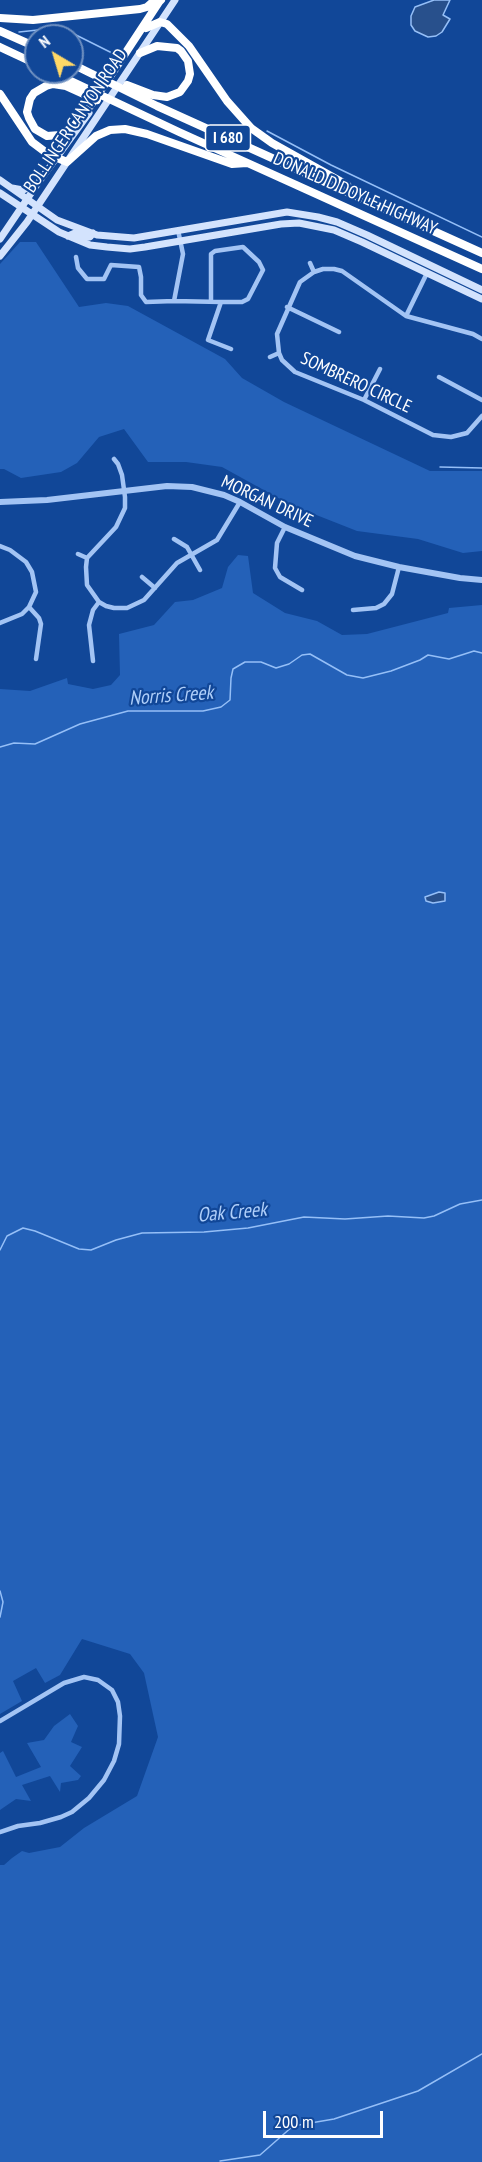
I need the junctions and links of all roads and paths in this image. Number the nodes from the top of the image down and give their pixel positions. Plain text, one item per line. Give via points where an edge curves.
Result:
1 (155, 0) edge
2 (162, 0) edge
3 (175, 0) edge
4 (0, 18) edge
5 (160, 22) junction
6 (146, 28) junction
7 (0, 31) edge
8 (24, 42) edge
9 (0, 47) edge
10 (140, 53) junction
11 (24, 58) edge
12 (84, 70) edge
13 (119, 71) junction
14 (104, 79) junction
15 (77, 84) edge
16 (0, 94) edge
17 (120, 105) junction
18 (94, 108) junction
19 (56, 158) junction
20 (67, 162) junction
21 (247, 163) junction
22 (0, 180) edge
23 (38, 183) junction
24 (10, 188) junction
25 (0, 193) edge
26 (354, 194) junction
27 (28, 200) junction
28 (37, 207) junction
29 (22, 208) junction
30 (32, 215) junction
31 (178, 230) junction
32 (93, 233) junction
33 (68, 236) junction
34 (0, 239) edge
35 (180, 241) junction
36 (482, 253) edge
37 (0, 256) edge
38 (76, 257) dead end
39 (310, 262) dead end
40 (431, 265) junction
41 (482, 269) edge
42 (314, 272) junction
43 (427, 273) junction
44 (482, 290) edge
45 (482, 299) edge
46 (174, 301) junction
47 (211, 302) junction
48 (221, 302) junction
49 (287, 307) junction
50 (406, 316) junction
51 (339, 332) dead end
52 (482, 339) edge
53 (231, 349) dead end
54 (279, 353) junction
55 (270, 357) dead end
56 (380, 369) dead end
57 (439, 378) dead end
58 (364, 400) junction
59 (482, 400) edge
60 (482, 416) edge
61 (114, 459) dead end
62 (124, 490) junction
63 (0, 502) edge
64 (240, 502) junction
65 (285, 527) junction
66 (174, 539) dead end
67 (0, 546) edge
68 (78, 554) dead end
69 (190, 554) junction
70 (87, 558) junction
71 (399, 567) junction
72 (200, 570) dead end
73 (142, 577) dead end
74 (482, 579) edge
75 (155, 588) junction
76 (302, 590) dead end
77 (99, 602) junction
78 (29, 607) junction
79 (353, 610) dead end
80 (0, 623) edge
81 (36, 659) dead end
82 (93, 661) dead end
83 (0, 1721) edge
84 (0, 1832) edge

1 - 4 highway via 140,9 33,20
2 - 6 main road, BOLLINGER CANYON ROAD
2 - 13 highway
3 - 5 main road, BOLLINGER CANYON ROAD
5 - 6 highway
5 - 10 main road, BOLLINGER CANYON ROAD
5 - 26 highway via 183,39 250,128 347,185
6 - 13 main road, BOLLINGER CANYON ROAD
7 - 8 highway
9 - 11 highway
10 - 13 main road, BOLLINGER CANYON ROAD
10 - 14 highway via 163,45 181,51 190,67 185,87 160,97 111,78
12 - 14 highway, DONALD D DOYLE HIGHWAY / I 680
13 - 18 highway
14 - 26 highway, DONALD D DOYLE HIGHWAY / I 680
15 - 17 highway, DONALD D DOYLE HIGHWAY / I 680
16 - 19 highway via 32,142
17 - 18 highway via 53,84 34,93 27,112 35,129 53,136 74,126
17 - 21 highway, DONALD D DOYLE HIGHWAY / I 680
18 - 19 main road, BOLLINGER CANYON ROAD
18 - 20 main road, BOLLINGER CANYON ROAD
19 - 20 highway
19 - 23 main road, BOLLINGER CANYON ROAD
20 - 21 highway via 96,136 125,129 232,164
20 - 28 main road, BOLLINGER CANYON ROAD
21 - 41 highway, DONALD D DOYLE HIGHWAY / I 680
22 - 24 main road
23 - 24 main road via 23,190
23 - 27 main road, BOLLINGER CANYON ROAD
24 - 27 main road
25 - 29 main road
26 - 36 highway, DONALD D DOYLE HIGHWAY / I 680
27 - 28 main road
27 - 29 main road, BOLLINGER CANYON ROAD
28 - 30 main road, BOLLINGER CANYON ROAD
28 - 32 main road via 57,220
29 - 30 main road
29 - 34 main road, BOLLINGER CANYON ROAD
30 - 33 main road
30 - 37 main road, BOLLINGER CANYON ROAD
31 - 32 main road via 134,237
31 - 35 street
31 - 40 main road via 266,214 296,213 337,222
32 - 33 main road via 90,237 75,233
33 - 35 main road via 90,245 130,249
35 - 43 main road via 299,224 334,230
35 - 46 street via 183,254
38 - 46 street via 78,268 87,279 104,279 111,266 139,267 143,299
39 - 42 street
40 - 43 street
40 - 44 main road
42 - 49 street, SOMBRERO CIRCLE via 300,282
42 - 50 street via 342,271
43 - 45 main road
43 - 50 street
46 - 47 street
47 - 48 street
47 - 48 street via 212,254 243,248 259,261 263,270 248,299
48 - 53 street via 208,340
49 - 51 street
49 - 54 street, SOMBRERO CIRCLE via 276,334
50 - 52 street
54 - 55 street
54 - 58 street, SOMBRERO CIRCLE via 295,372
56 - 58 street
57 - 59 street
58 - 60 street, SOMBRERO CIRCLE via 433,435 468,436
61 - 62 street
62 - 63 street, MORGAN DRIVE
62 - 64 street, MORGAN DRIVE via 192,488
62 - 70 street via 121,518
64 - 65 street, MORGAN DRIVE
64 - 69 street via 217,540
65 - 71 street, MORGAN DRIVE via 354,556
65 - 76 street via 277,543 275,568 280,577
66 - 69 street via 183,543
67 - 78 street via 20,557 32,572 36,592
68 - 70 street
69 - 72 street
69 - 75 street
70 - 77 street via 87,585
71 - 74 street, MORGAN DRIVE
71 - 79 street via 392,594 384,604
73 - 75 street
75 - 77 street via 144,600 128,608
77 - 82 street via 89,625
78 - 80 street via 22,615
78 - 81 street via 41,624
83 - 84 street via 64,1683 84,1677 98,1680 112,1690 120,1716 114,1761 89,1798 61,1817

